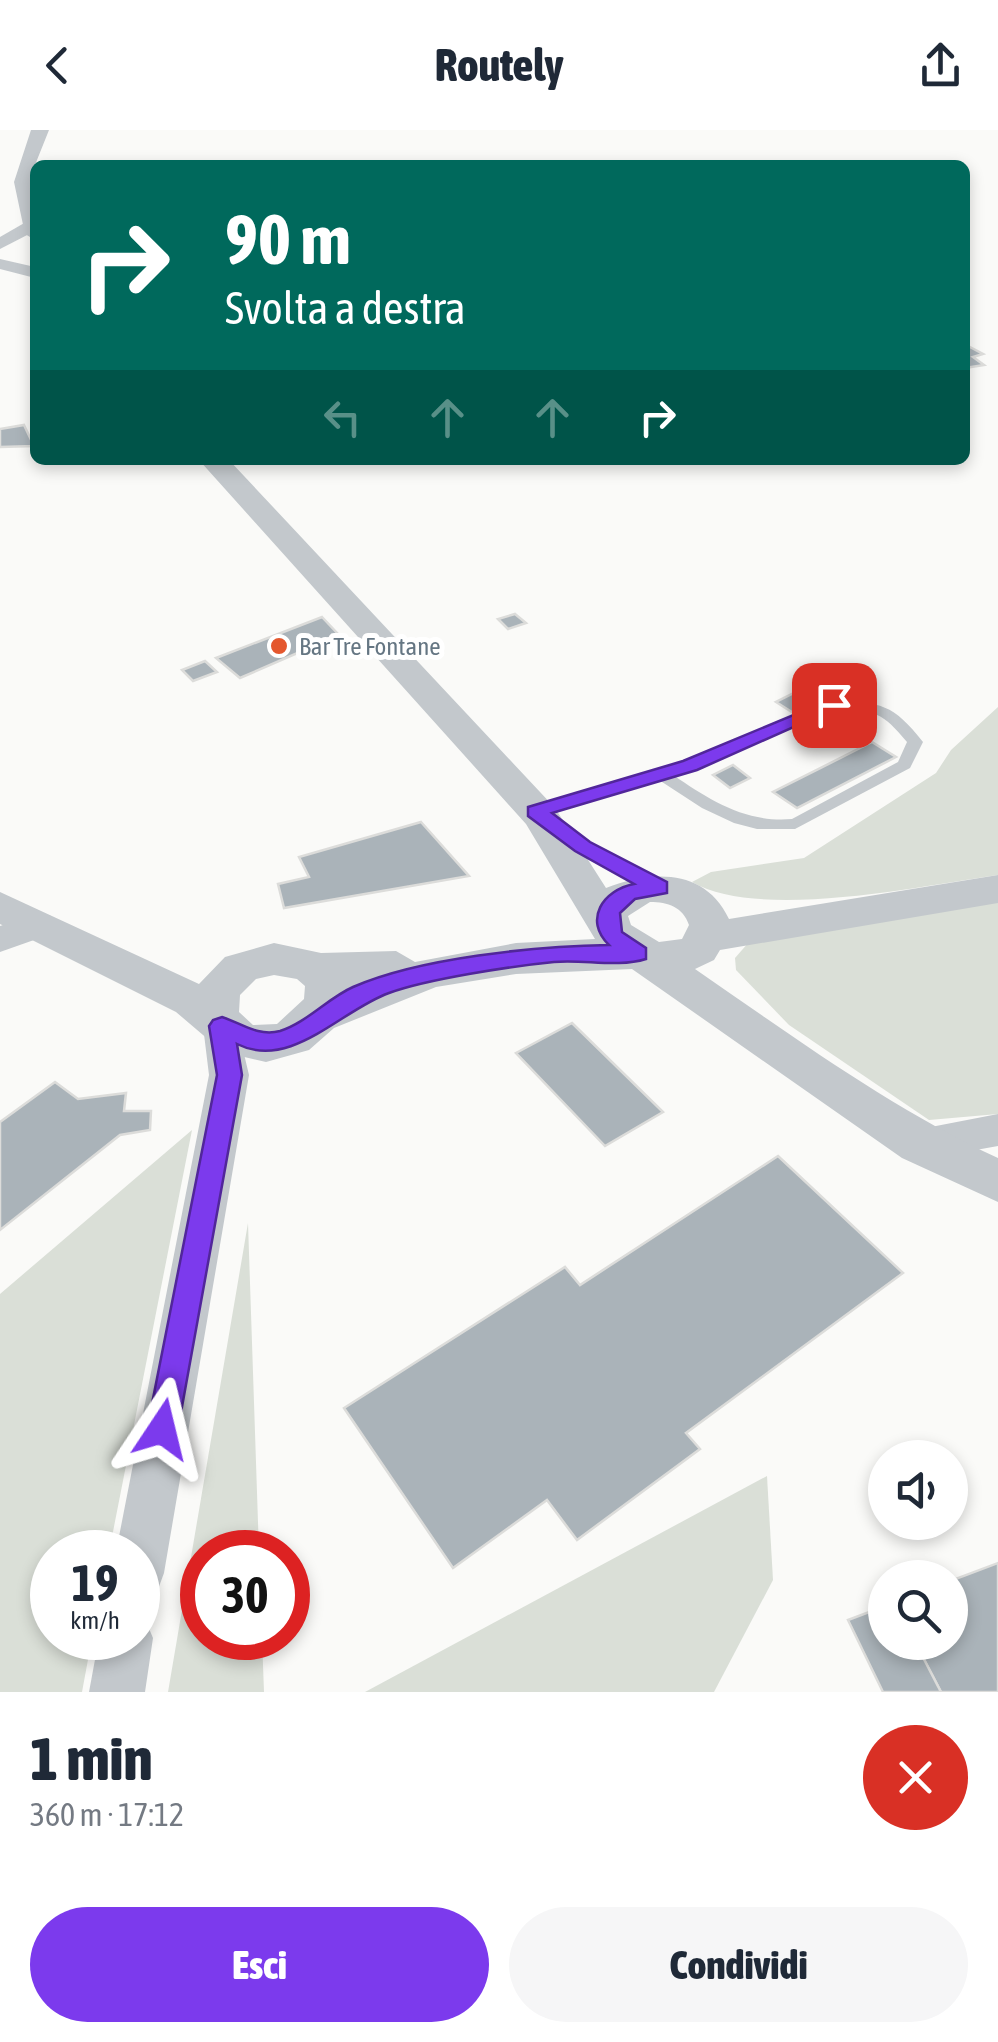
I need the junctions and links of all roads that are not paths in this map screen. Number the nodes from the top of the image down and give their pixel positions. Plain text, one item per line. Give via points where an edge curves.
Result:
1 (40, 130) edge
2 (31, 160) edge
3 (30, 162) edge
4 (30, 211) edge
5 (30, 232) edge
6 (0, 247) edge
7 (30, 251) edge
8 (30, 253) edge
9 (0, 262) edge
10 (30, 271) edge
11 (218, 465) edge
12 (661, 774) junction
13 (538, 814) junction
14 (998, 889) edge
15 (652, 923) junction
16 (13, 924) edge
17 (108, 959) junction
18 (241, 968) junction
19 (314, 969) junction
20 (324, 1014) junction
21 (219, 1021) junction
22 (781, 1049) junction
23 (998, 1130) edge
24 (920, 1144) junction
25 (998, 1182) edge
26 (145, 1530) edge
27 (122, 1660) edge
28 (117, 1692) edge

1 - 2 street
3 - 4 street via 24,182
5 - 6 street
6 - 7 street
8 - 9 street
9 - 10 street
11 - 13 street
12 - 12 lane via 834,705 873,706 915,742 904,765 779,827 730,818
12 - 13 lane
13 - 15 street
13 - 15 street via 582,846
14 - 15 street via 858,909
15 - 19 street via 379,970
15 - 20 street via 555,954 375,988
15 - 22 street
15 - 22 street via 712,965
16 - 17 street
17 - 18 street via 186,971
17 - 21 street via 192,1000
18 - 19 street via 274,959
18 - 21 street via 218,990
19 - 20 street via 329,993
20 - 21 street via 304,1032 274,1041 244,1039
21 - 26 street via 230,1075
22 - 24 street
23 - 24 street
24 - 25 street
27 - 28 street

